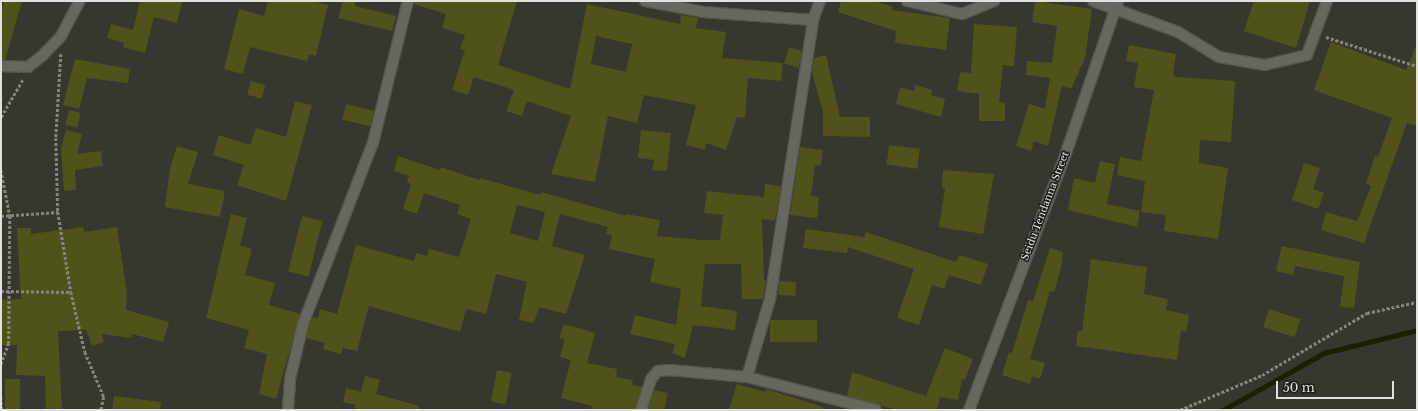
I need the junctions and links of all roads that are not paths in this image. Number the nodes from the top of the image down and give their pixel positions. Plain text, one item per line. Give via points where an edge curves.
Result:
1 (80, 1) edge
2 (408, 1) edge
3 (645, 1) edge
4 (820, 1) edge
5 (907, 1) edge
6 (994, 1) edge
7 (1093, 1) edge
8 (1327, 1) edge
9 (1117, 4) edge
10 (813, 20) junction
11 (1, 66) edge
12 (747, 377) junction
13 (288, 410) edge
14 (641, 410) edge
15 (873, 410) edge
16 (969, 410) edge

1 - 11 street via 62,36 28,67
2 - 13 street via 373,143 303,324 290,379
3 - 10 street via 703,12
4 - 10 street
5 - 6 street via 962,14
7 - 9 street
8 - 9 street via 1307,55 1265,65 1219,58 1178,32
9 - 16 street, Seidu Tendanna Street via 1066,153
10 - 12 street via 770,299
12 - 14 street via 658,370 651,379
12 - 15 street

